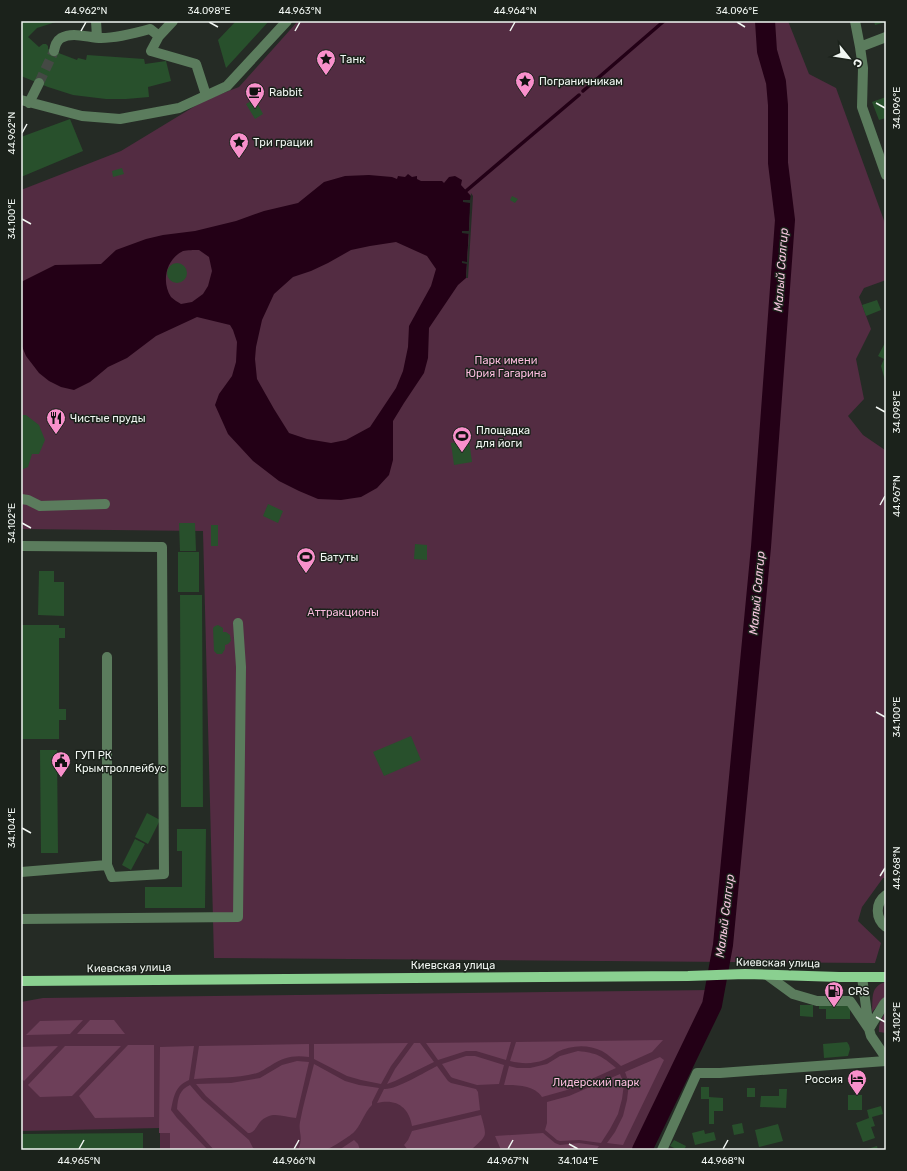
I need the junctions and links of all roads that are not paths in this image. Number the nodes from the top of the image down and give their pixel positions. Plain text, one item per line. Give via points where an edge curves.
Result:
1 (96, 21) edge
2 (173, 21) edge
3 (287, 21) edge
4 (855, 21) edge
5 (159, 36) junction
6 (97, 37) junction
7 (886, 37) edge
8 (860, 47) junction
9 (54, 51) tunnel mouth
10 (39, 83) tunnel mouth
11 (206, 96) junction
12 (25, 101) edge
13 (886, 175) edge
14 (22, 496) edge
15 (105, 504) dead end
16 (21, 546) edge
17 (238, 622) dead end
18 (107, 657) dead end
19 (107, 865) junction
20 (21, 872) edge
21 (886, 894) edge
22 (21, 919) edge
23 (886, 926) edge
24 (767, 975) junction
25 (862, 977) junction
26 (886, 977) edge
27 (21, 981) edge
28 (886, 1002) edge
29 (869, 1030) junction
30 (883, 1047) edge
31 (886, 1058) edge
32 (886, 1061) edge
33 (662, 1150) edge

1 - 6 street
2 - 5 street
3 - 11 street via 227,86
4 - 8 street
5 - 6 street via 150,30
5 - 11 street via 151,51 196,64
6 - 9 street via 60,38
7 - 8 street
8 - 13 street via 863,68 862,107
10 - 12 street
11 - 12 street via 179,108 120,119 82,116
14 - 15 street via 40,506
16 - 19 street via 162,547 164,874 112,877
17 - 22 street via 241,667 238,917
18 - 19 street
19 - 20 street
21 - 23 street via 880,900 878,910 880,920
24 - 25 main road, Киевская улица
24 - 27 main road, Киевская улица
24 - 29 street via 793,994 817,1001 850,1001
25 - 26 main road, Киевская улица
25 - 29 street
28 - 29 street
29 - 30 street
30 - 31 street
32 - 33 street via 697,1073

